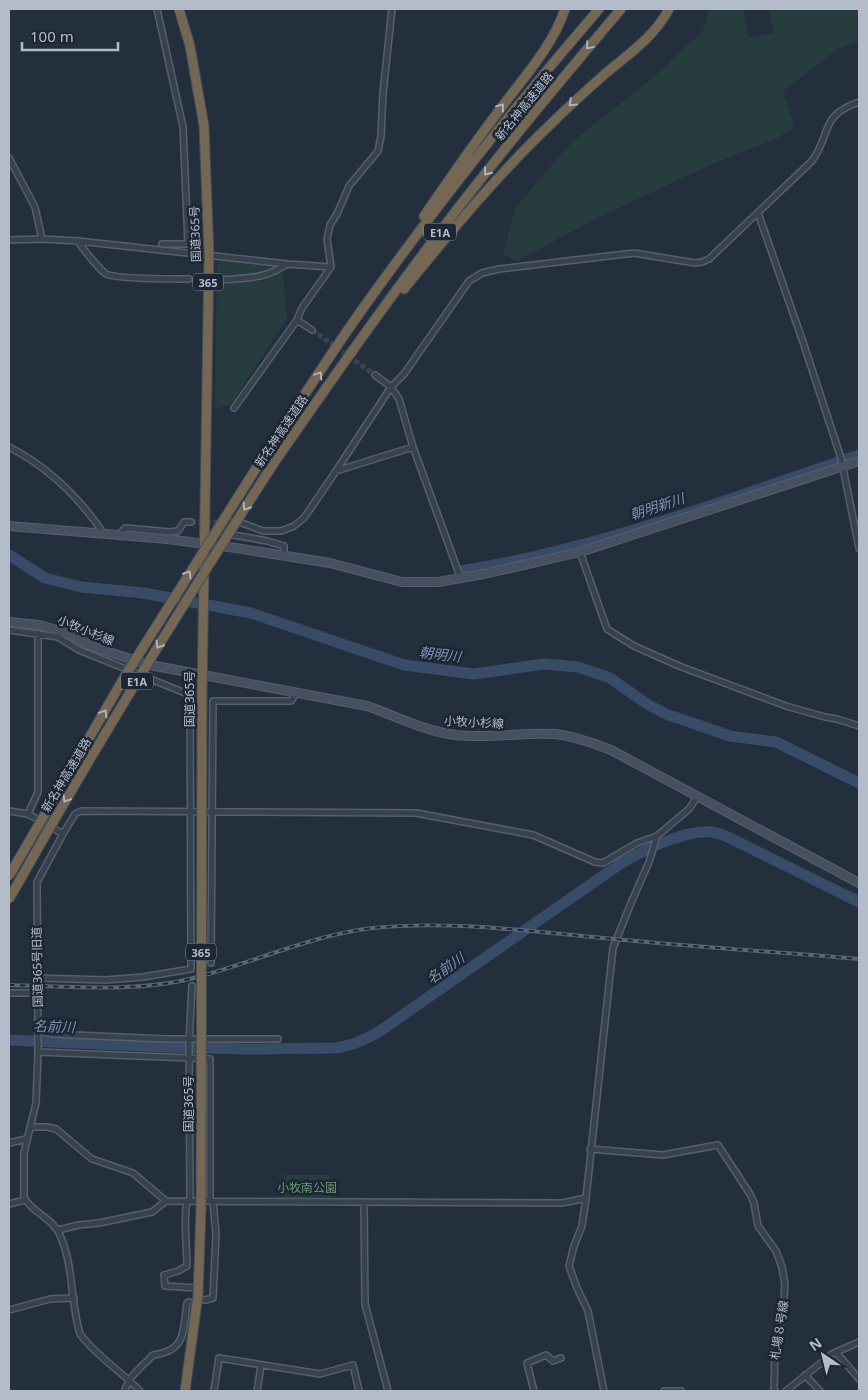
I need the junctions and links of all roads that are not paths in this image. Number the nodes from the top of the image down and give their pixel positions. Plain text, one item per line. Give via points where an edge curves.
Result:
1 (156, 9) edge
2 (179, 9) edge
3 (392, 9) edge
4 (565, 9) edge
5 (599, 9) edge
6 (621, 9) edge
7 (669, 9) edge
8 (859, 102) edge
9 (9, 158) edge
10 (758, 212) junction
11 (42, 239) junction
12 (9, 240) edge
13 (78, 241) junction
14 (162, 244) dead end
15 (209, 255) junction
16 (287, 264) junction
17 (331, 266) junction
18 (189, 279) tunnel mouth
19 (220, 280) tunnel mouth
20 (365, 306) junction
21 (297, 320) junction
22 (312, 330) tunnel mouth
23 (375, 375) tunnel mouth
24 (391, 387) junction
25 (321, 394) junction
26 (234, 408) dead end
27 (9, 447) edge
28 (414, 447) junction
29 (859, 461) edge
30 (842, 463) junction
31 (336, 471) junction
32 (191, 522) tunnel mouth
33 (9, 526) edge
34 (104, 534) junction
35 (119, 535) junction
36 (203, 544) junction
37 (859, 548) edge
38 (580, 552) junction
39 (284, 555) junction
40 (461, 579) junction
41 (9, 622) edge
42 (9, 630) edge
43 (38, 633) junction
44 (202, 676) junction
45 (297, 692) junction
46 (859, 726) edge
47 (698, 796) junction
48 (9, 810) edge
49 (211, 811) junction
50 (192, 812) junction
51 (28, 814) junction
52 (63, 834) junction
53 (656, 838) junction
54 (9, 876) edge
55 (859, 883) edge
56 (9, 899) edge
57 (211, 963) dead end
58 (37, 978) junction
59 (192, 986) dead end
60 (9, 993) edge
61 (37, 993) junction
62 (38, 1032) junction
63 (278, 1039) dead end
64 (190, 1040) junction
65 (38, 1051) junction
66 (190, 1057) junction
67 (30, 1127) junction
68 (26, 1139) junction
69 (9, 1143) edge
70 (590, 1149) junction
71 (586, 1198) junction
72 (25, 1200) junction
73 (166, 1201) junction
74 (189, 1201) junction
75 (211, 1201) junction
76 (364, 1202) junction
77 (9, 1204) edge
78 (58, 1230) junction
79 (198, 1288) junction
80 (74, 1298) junction
81 (205, 1300) dead end
82 (189, 1302) dead end
83 (9, 1310) edge
84 (859, 1342) edge
85 (836, 1352) junction
86 (561, 1358) dead end
87 (261, 1364) junction
88 (805, 1375) junction
89 (859, 1379) edge
90 (130, 1380) junction
91 (125, 1391) edge
92 (140, 1391) edge
93 (185, 1391) edge
94 (214, 1391) edge
95 (257, 1391) edge
96 (360, 1391) edge
97 (388, 1391) edge
98 (534, 1391) edge
99 (604, 1391) edge
100 (664, 1391) edge
101 (681, 1391) edge
102 (775, 1391) edge
103 (786, 1391) edge
104 (820, 1391) edge

1 - 14 street via 183,127 188,244
2 - 15 highway, 国道365号 / 365 via 190,46 204,126
3 - 17 street via 378,150 349,186 330,225 327,238
20 -> 4 highway via 451,175 543,52
5 - 20 highway, 新名神高速道路 / E1A via 424,224
6 -> 25 highway, 新名神高速道路 / E1A via 442,230
7 -> 25 highway via 645,41 575,100 485,192
8 - 10 street via 847,106 830,120 812,161
9 - 11 street via 36,207
10 - 24 street via 702,262 634,252 482,272 469,281 404,374
10 - 30 street
11 - 12 street
11 - 13 street
13 - 15 street
13 - 18 street via 107,274
15 - 16 street
15 - 36 highway, 国道365号 / 365
16 - 17 street
16 - 19 street via 261,277
17 - 21 street
54 -> 20 highway, 新名神高速道路 / E1A, bridge via 125,676 262,459
21 - 22 street
21 - 26 street
23 - 24 street
24 - 28 street via 399,399
24 - 31 street
25 -> 56 highway, 新名神高速道路 / E1A, bridge via 199,580
27 - 34 street via 40,466 63,486
28 - 31 street
28 - 40 street
29 - 30 main road
30 - 37 street
30 - 38 main road
31 - 39 street via 304,518 294,526 281,531 264,531 242,523 217,522 223,533 284,546
32 - 35 street via 184,522 178,531 125,528
33 - 34 main road
34 - 35 main road
35 - 36 main road
36 - 39 main road
36 - 44 highway, 国道365号 / 365, bridge
38 - 40 main road
38 - 46 street via 607,629 613,633 678,666 786,706
39 - 40 main road via 402,582
41 - 44 main road, 小牧小杉線 via 47,627 144,664
42 - 43 street
43 - 50 street via 58,637 80,650 190,695
43 - 51 street via 38,792
44 - 45 main road, 小牧小杉線
44 - 79 highway, 国道365号 / 365, bridge
45 - 47 main road, 小牧小杉線 via 367,706 425,729 454,735 556,734 586,741 610,750
45 - 49 street via 291,701 213,701
47 - 53 street
47 - 55 main road, 小牧小杉線
48 - 51 street
49 - 50 street
49 - 53 street via 416,813 533,835 603,863 636,843
49 - 57 street
50 - 52 street, 国道365号旧道 via 81,811 75,814
50 - 58 street via 191,969 144,977
51 - 52 street
52 - 58 street, 国道365号旧道 via 37,882
53 - 70 street via 650,862 612,948
58 - 61 street, 国道365号旧道
59 - 64 street
60 - 61 street
61 - 62 street, 国道365号旧道
62 - 64 street
62 - 65 street, 国道365号旧道
63 - 64 street
64 - 66 street
65 - 66 street
65 - 67 street, 国道365号旧道 via 36,1103
66 - 74 street
66 - 75 street via 210,1059
67 - 68 street, 国道365号旧道
67 - 73 street via 56,1129 92,1159 133,1173
68 - 69 street
68 - 72 street, 国道365号旧道
70 - 71 street
70 - 102 street, 札場８号線 via 663,1155 718,1145 750,1194 758,1226 776,1251 782,1267 785,1286 775,1350
71 - 76 street via 562,1203
71 - 99 street via 582,1226 570,1266 588,1311
72 - 77 street
72 - 78 street
73 - 74 street
73 - 78 street via 152,1212
74 - 75 street
74 - 79 street via 184,1217 187,1266 164,1275 165,1286
75 - 76 street
75 - 81 street via 216,1233 213,1298
76 - 97 street via 365,1304
78 - 80 street
79 - 93 highway, 国道365号 / 365
80 - 83 street via 50,1299
80 - 90 street via 80,1334 87,1344
82 - 90 street via 182,1340 165,1353 153,1355
84 - 85 street
85 - 88 street
85 - 89 street
86 - 98 street via 553,1361 546,1355 527,1363
87 - 94 street via 219,1358
87 - 95 street
87 - 96 street via 320,1374 352,1365
88 - 103 street
88 - 104 street
90 - 91 street
90 - 92 street
100 - 101 street

